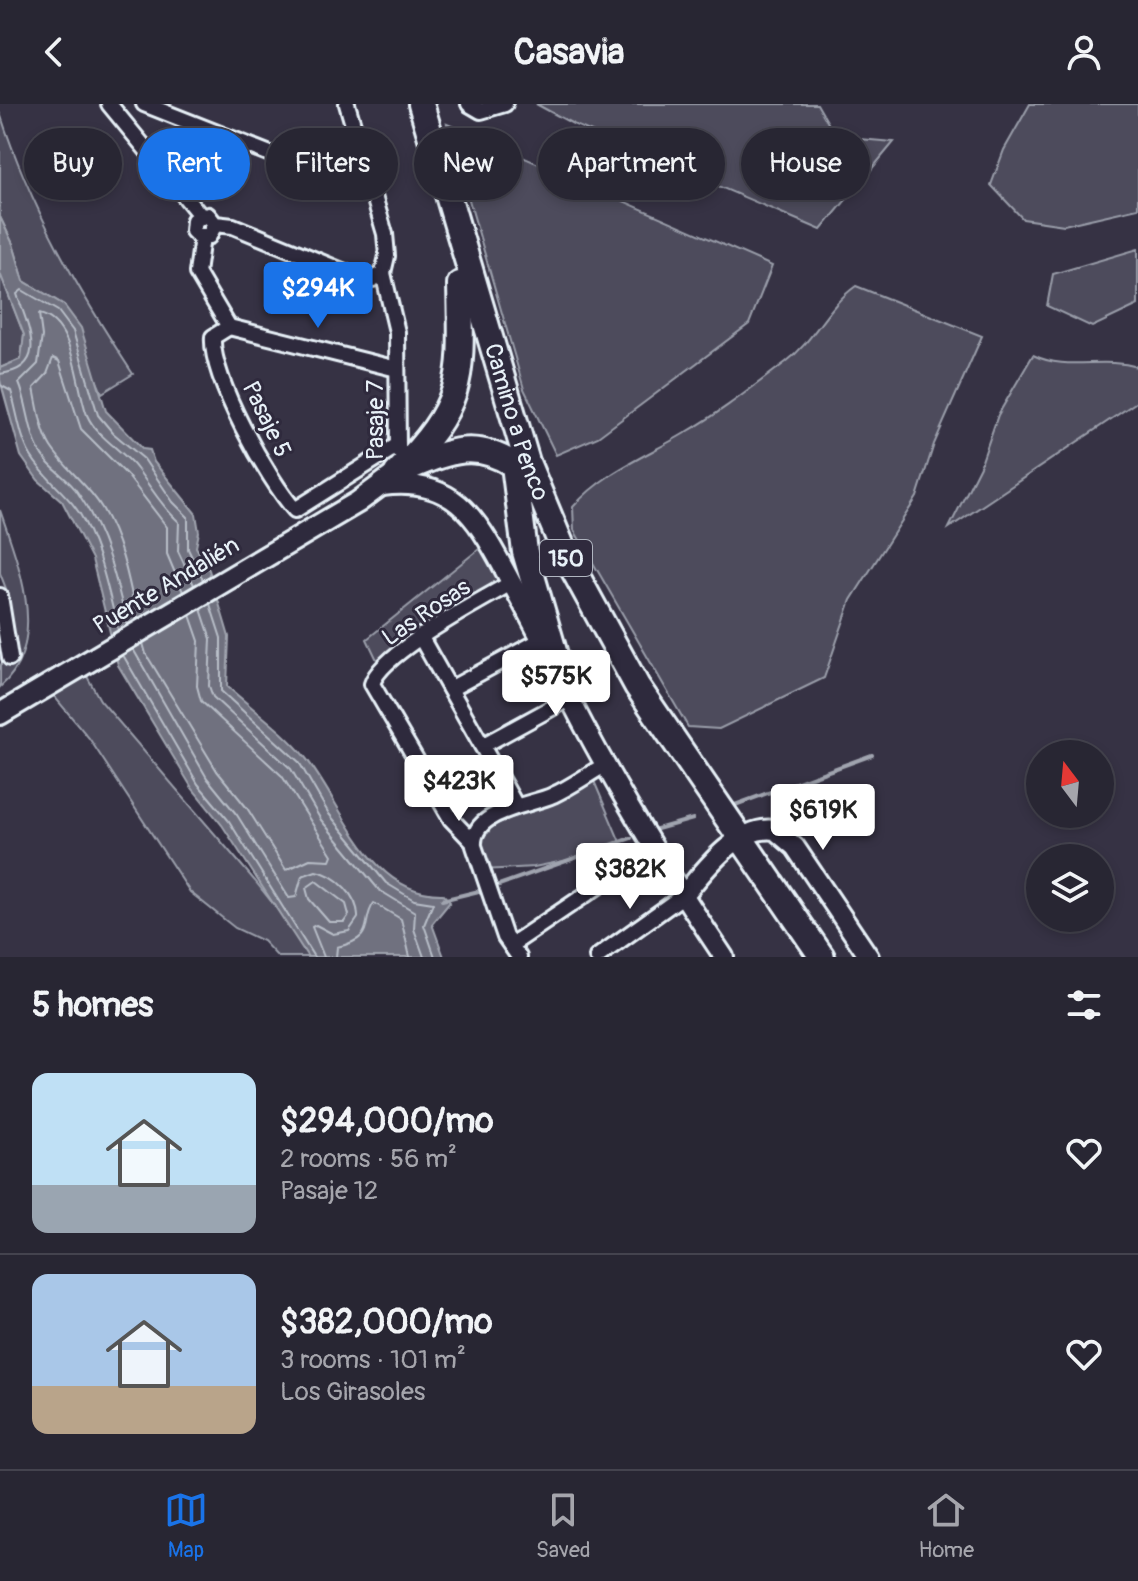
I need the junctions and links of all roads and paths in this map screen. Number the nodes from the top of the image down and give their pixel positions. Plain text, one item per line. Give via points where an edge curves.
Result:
1 (109, 104) edge
2 (144, 104) edge
3 (347, 104) edge
4 (406, 104) edge
5 (421, 104) edge
6 (469, 104) edge
7 (505, 104) edge
8 (354, 128) edge
9 (266, 152) edge
10 (375, 200) edge
11 (200, 215) junction
12 (215, 224) junction
13 (202, 237) junction
14 (383, 273) junction
15 (460, 284) junction
16 (229, 327) junction
17 (397, 369) junction
18 (398, 445) junction
19 (514, 465) junction
20 (390, 480) junction
21 (511, 583) junction
22 (0, 596) edge
23 (420, 636) junction
24 (541, 640) junction
25 (10, 658) dead end
26 (450, 689) junction
27 (568, 694) junction
28 (0, 714) edge
29 (482, 746) junction
30 (603, 766) junction
31 (516, 806) junction
32 (473, 842) junction
33 (736, 843) junction
34 (652, 850) junction
35 (684, 895) junction
36 (515, 951) edge
37 (597, 957) edge
38 (724, 957) edge
39 (803, 957) edge
40 (822, 957) edge
41 (869, 957) edge

1 - 11 street
2 - 9 street
3 - 8 street, Pasaje 7
4 - 15 highway, Camino a Penco / 150
5 - 33 highway, Camino a Penco / 150 via 520,439 555,532 595,614
6 - 7 street via 481,111
10 - 14 street, Pasaje 7 via 387,241
11 - 12 street
11 - 13 street via 192,227
12 - 13 street via 212,234
12 - 14 street via 233,226 362,279
13 - 16 street via 197,273
14 - 17 street, Pasaje 7 via 395,317
15 - 19 highway, Camino a Penco / 150
15 - 20 highway via 462,353 456,388 432,437
16 - 17 street
16 - 18 street, Pasaje 5 via 213,337 212,351 240,423 295,510
17 - 18 street, Pasaje 7
18 - 20 street, Pasaje 7
19 - 20 highway via 485,450 464,448
19 - 27 highway via 525,552
19 - 33 highway, Camino a Penco / 150 via 551,557 603,655
20 - 21 street via 422,486 460,504 486,535
20 - 28 main road, Puente Andalién
21 - 23 street, Las Rosas
21 - 24 street
22 - 25 street
23 - 26 street
23 - 32 street, Las Rosas via 376,674 372,684 451,819
24 - 26 street
24 - 27 street
26 - 29 street
27 - 29 street
27 - 30 street
29 - 31 street
30 - 31 street via 558,792
30 - 34 street
31 - 32 street via 485,821
32 - 36 street
33 - 35 street
33 - 39 highway, Camino a Penco / 150
33 - 40 highway, Camino a Penco / 150
33 - 41 street via 768,829 785,836
34 - 35 street
34 - 36 street
35 - 37 street
35 - 38 street

